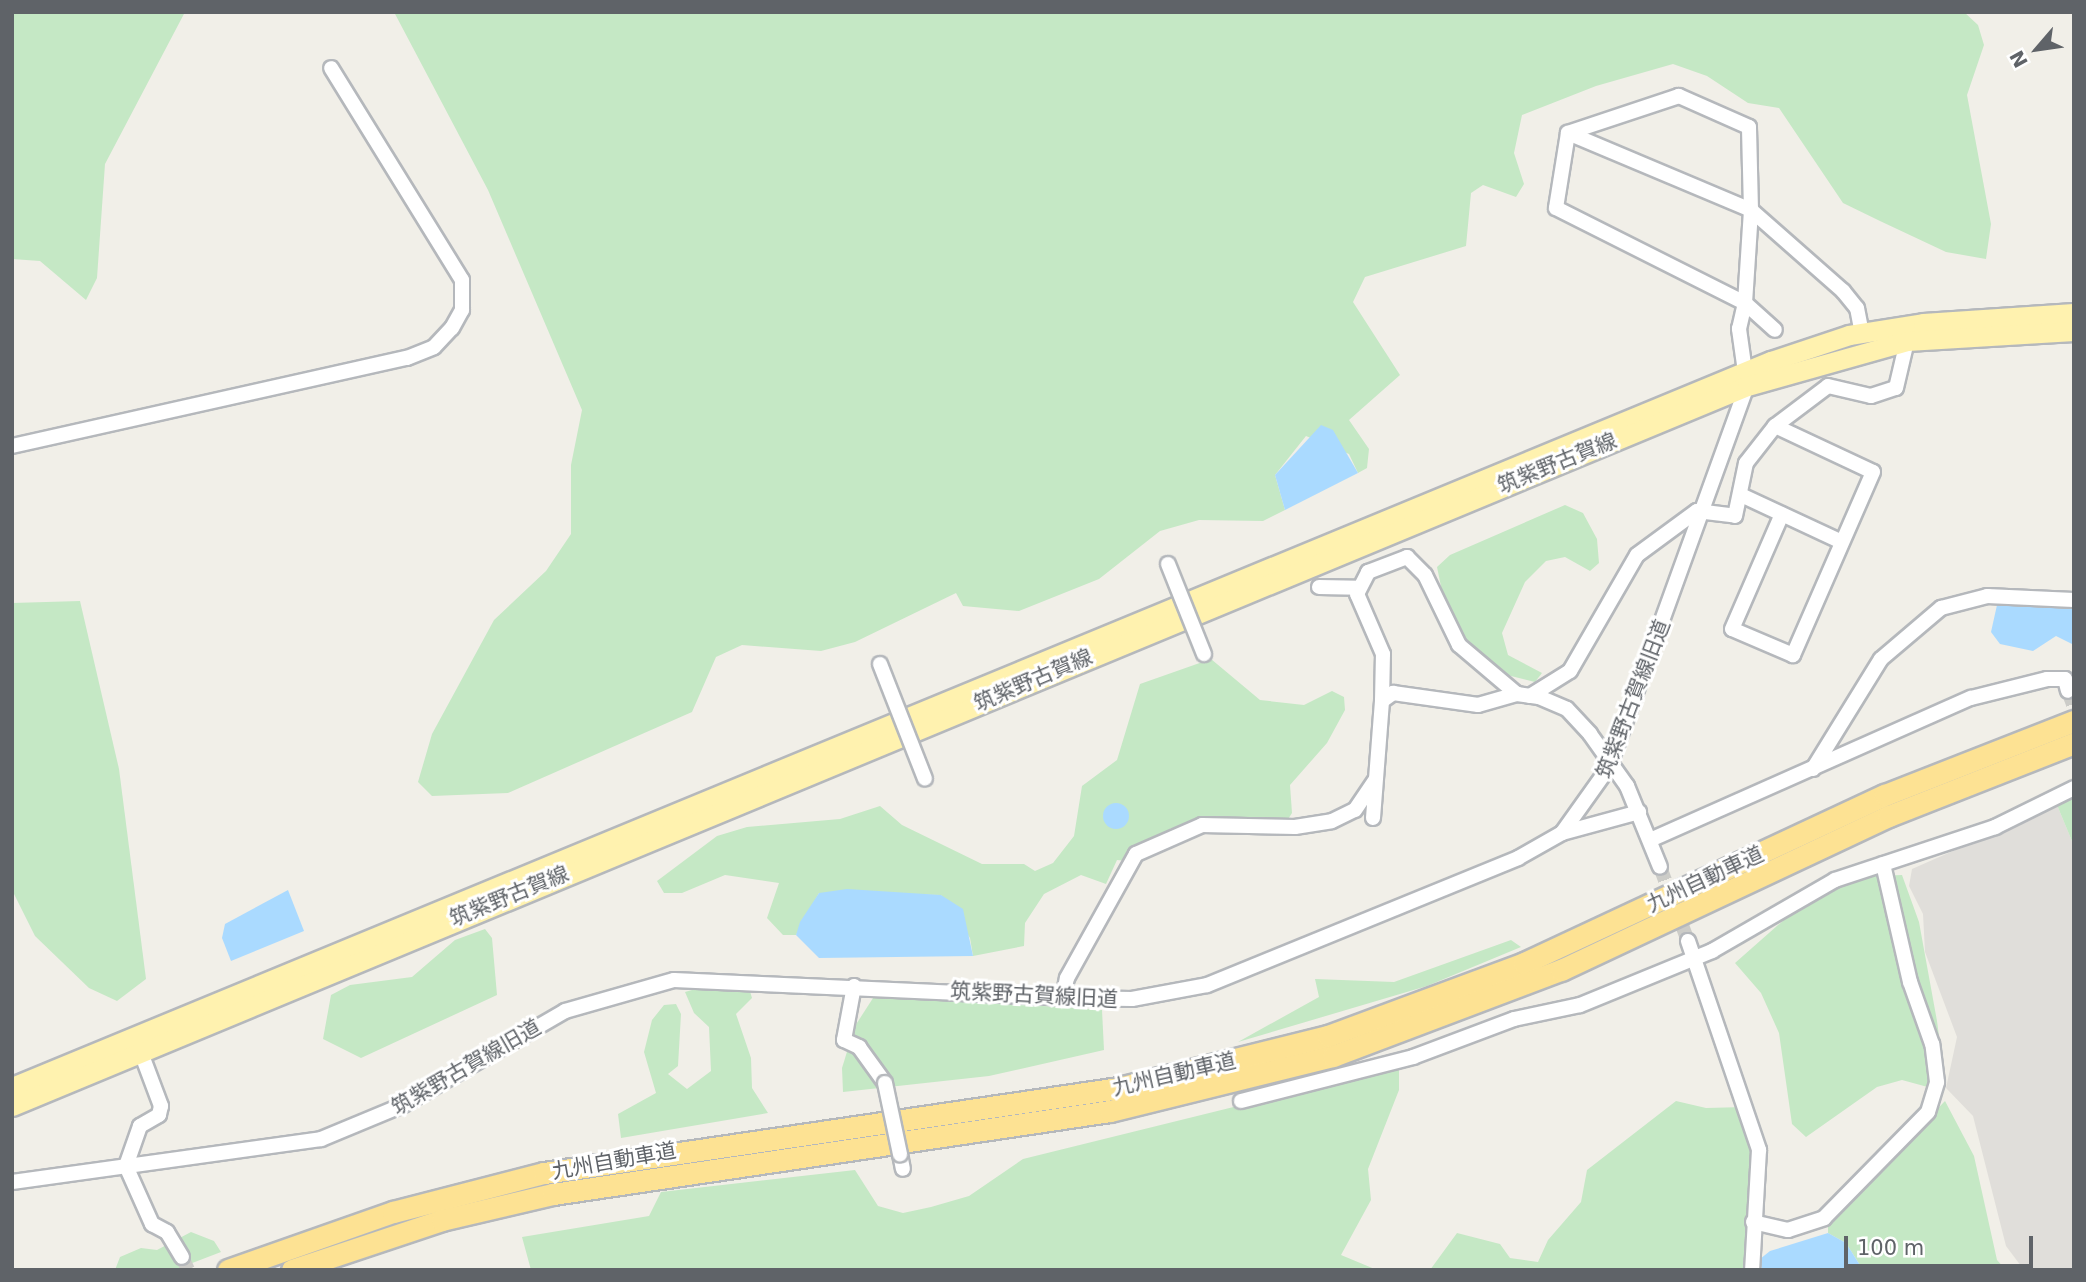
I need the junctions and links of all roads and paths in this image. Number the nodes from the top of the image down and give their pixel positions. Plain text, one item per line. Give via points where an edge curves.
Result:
1 (331, 68) dead end
2 (1568, 133) junction
3 (1751, 210) junction
4 (1745, 303) junction
5 (2074, 313) edge
6 (1775, 330) dead end
7 (2074, 331) edge
8 (1862, 333) junction
9 (1907, 341) junction
10 (1746, 379) junction
11 (1775, 426) junction
12 (12, 446) edge
13 (1741, 495) junction
14 (1704, 511) junction
15 (1782, 514) junction
16 (1842, 542) junction
17 (1168, 564) dead end
18 (1319, 587) dead end
19 (1358, 588) junction
20 (2074, 600) edge
21 (1204, 654) dead end
22 (880, 664) dead end
23 (2069, 682) edge
24 (1523, 695) junction
25 (1382, 701) junction
26 (2074, 721) edge
27 (2074, 743) edge
28 (1609, 768) junction
29 (1813, 769) junction
30 (1376, 778) junction
31 (925, 779) dead end
32 (2074, 788) edge
33 (1639, 812) junction
34 (1373, 818) dead end
35 (1562, 832) junction
36 (1650, 840) junction
37 (1883, 864) junction
38 (1660, 867) tunnel mouth
39 (1688, 941) tunnel mouth
40 (1693, 957) junction
41 (854, 986) junction
42 (1063, 998) junction
43 (140, 1050) junction
44 (12, 1087) edge
45 (1241, 1101) dead end
46 (12, 1106) edge
47 (126, 1166) junction
48 (904, 1169) dead end
49 (12, 1182) edge
50 (1753, 1222) junction
51 (181, 1257) tunnel mouth
52 (228, 1270) edge
53 (292, 1270) edge
54 (1752, 1270) edge

1 - 12 street via 462,280 462,310 452,328 434,347 407,358
2 - 3 street
2 - 3 street via 1679,96 1749,127
2 - 4 street via 1556,208
3 - 4 street
3 - 8 street via 1843,291 1857,308
4 - 6 street
4 - 10 street via 1739,329
5 - 8 main road, 筑紫野古賀線
7 - 9 main road, 筑紫野古賀線
8 - 10 main road, 筑紫野古賀線
9 - 10 main road, 筑紫野古賀線
9 - 11 street via 1896,388 1871,396 1828,386
10 - 14 street, 筑紫野古賀線旧道
10 - 43 main road, 筑紫野古賀線
10 - 44 main road, 筑紫野古賀線
11 - 13 street via 1746,463
11 - 16 street via 1873,472
13 - 14 street via 1729,519
13 - 15 street
14 - 24 street via 1637,555 1570,671
14 - 28 street, 筑紫野古賀線旧道
15 - 16 street
15 - 16 street via 1732,629 1793,655
17 - 21 street, bridge
18 - 19 street
19 - 24 street via 1368,572 1408,557 1425,575 1459,645
19 - 25 street via 1382,654
20 - 29 street via 1987,596 1941,608 1881,659
22 - 31 street, bridge
23 - 29 street via 1971,698
24 - 25 street via 1478,705 1404,691
24 - 28 street via 1567,709
25 - 30 street
26 - 52 highway, 九州自動車道 via 1885,794 1524,963 1328,1036 1119,1088 544,1173 393,1212
27 - 53 highway, 九州自動車道 via 1889,816 1561,970 1333,1056 1110,1111 553,1194 442,1220
28 - 33 street
28 - 35 street, 筑紫野古賀線旧道
29 - 36 street via 1683,820
30 - 34 street
30 - 42 street via 1355,810 1332,821 1295,827 1202,825 1136,854 1067,978
32 - 37 street via 1995,827
33 - 35 street
33 - 36 street
35 - 42 street, 筑紫野古賀線旧道 via 1450,889 1207,985 1132,999
36 - 38 street
37 - 40 street via 1835,880
37 - 50 street via 1910,982 1933,1044 1937,1082 1928,1112 1824,1218 1788,1230
39 - 40 street
40 - 45 street via 1580,1006 1514,1019 1413,1057
40 - 50 street via 1751,1111 1759,1150
41 - 42 street, 筑紫野古賀線旧道
41 - 47 street, 筑紫野古賀線旧道 via 735,978 634,988 565,1011 403,1105 328,1136
41 - 48 street, bridge via 844,1040 859,1047 885,1083
43 - 46 main road, 筑紫野古賀線
43 - 47 street via 161,1106 159,1115 140,1126
47 - 49 street, 筑紫野古賀線旧道
47 - 51 street via 152,1224 167,1231
50 - 54 street

